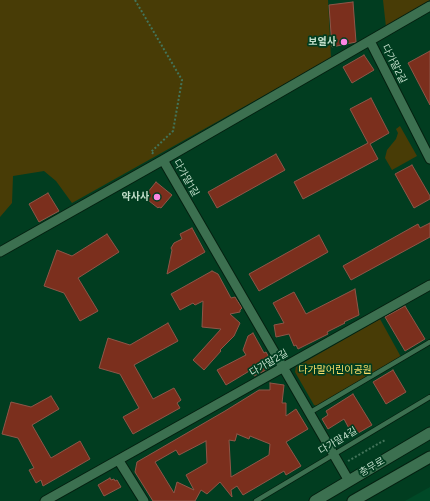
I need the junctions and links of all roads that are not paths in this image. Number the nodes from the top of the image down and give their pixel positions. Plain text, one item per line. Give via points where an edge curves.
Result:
1 (430, 6) edge
2 (370, 41) junction
3 (430, 159) edge
4 (163, 160) junction
5 (0, 252) edge
6 (430, 285) edge
7 (430, 342) edge
8 (284, 367) junction
9 (430, 397) edge
10 (310, 413) junction
11 (430, 433) edge
12 (334, 454) junction
13 (430, 457) edge
14 (119, 460) junction
15 (349, 481) junction
16 (45, 501) edge
17 (144, 501) edge
18 (256, 501) edge
19 (315, 501) edge
20 (354, 501) edge

1 - 2 street, 다가말2길
2 - 3 street, 다가말2길
2 - 4 street, 다가말1길
4 - 5 street
4 - 8 street, 다가말1길
6 - 8 street, 다가말2길
7 - 10 lane
8 - 10 street, 다가말1길
8 - 14 street, 다가말2길
9 - 12 lane, 다가말4길
10 - 12 street, 다가말1길
11 - 15 main road, 충무로
12 - 15 street, 다가말1길
12 - 18 lane, 다가말4길
13 - 20 main road, 충무로
14 - 16 street, 다가말2길
14 - 17 street
15 - 19 main road, 충무로

